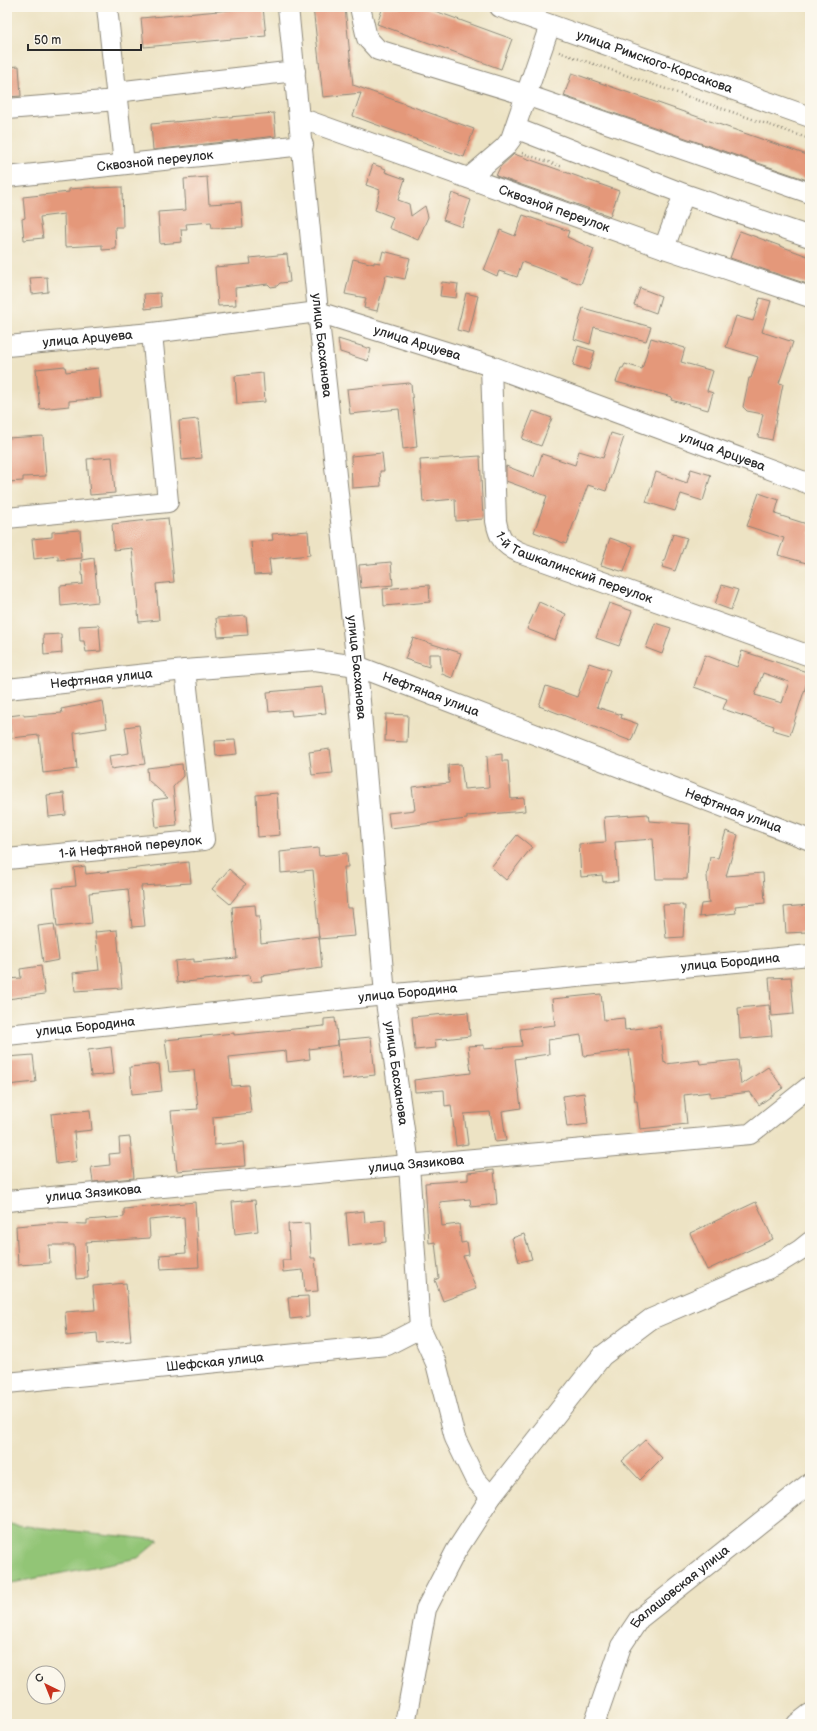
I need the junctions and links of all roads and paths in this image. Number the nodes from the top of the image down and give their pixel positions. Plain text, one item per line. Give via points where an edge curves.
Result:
1 (107, 7) edge
2 (288, 7) edge
3 (360, 7) edge
4 (500, 7) edge
5 (550, 25) junction
6 (543, 46) junction
7 (295, 72) junction
8 (526, 95) junction
9 (117, 96) junction
10 (7, 108) edge
11 (810, 117) edge
12 (300, 118) junction
13 (515, 128) junction
14 (810, 139) edge
15 (303, 146) junction
16 (124, 164) junction
17 (7, 177) edge
18 (469, 178) junction
19 (810, 193) edge
20 (684, 194) junction
21 (810, 237) edge
22 (664, 248) junction
23 (810, 297) edge
24 (318, 312) junction
25 (152, 333) junction
26 (7, 346) edge
27 (491, 366) junction
28 (810, 484) edge
29 (7, 518) edge
30 (810, 656) edge
31 (357, 666) junction
32 (185, 670) junction
33 (7, 688) edge
34 (810, 840) edge
35 (7, 859) edge
36 (810, 955) edge
37 (385, 995) junction
38 (7, 1035) edge
39 (810, 1086) edge
40 (409, 1165) junction
41 (7, 1201) edge
42 (810, 1242) edge
43 (420, 1328) junction
44 (7, 1383) edge
45 (810, 1483) edge
46 (491, 1497) junction
47 (810, 1714) edge
48 (405, 1724) edge
49 (594, 1724) edge
50 (797, 1724) edge

1 - 9 street
2 - 7 street, улица Басханова
3 - 8 street via 367,38 378,50
4 - 5 street, улица Римского-Корсакова
5 - 6 street
5 - 11 street, улица Римского-Корсакова
6 - 8 street
6 - 14 path
7 - 9 street
7 - 12 street, улица Басханова
8 - 13 street
8 - 19 street
9 - 10 street
9 - 16 street
12 - 15 street, улица Басханова
12 - 18 street, Сквозной переулок
13 - 18 street via 505,147
13 - 20 street
15 - 16 street, Сквозной переулок
15 - 24 street, улица Басханова
16 - 17 street, Сквозной переулок
18 - 22 street, Сквозной переулок
20 - 21 street
20 - 22 street
22 - 23 street, Сквозной переулок
24 - 25 street, улица Арцуева
24 - 27 street, улица Арцуева
24 - 31 street, улица Басханова
25 - 26 street, улица Арцуева
25 - 29 street via 168,502
27 - 28 street, улица Арцуева
27 - 30 street, 1-й Ташкалинский переулок via 496,522 498,533 509,548
31 - 32 street, Нефтяная улица via 315,660
31 - 34 street, Нефтяная улица
31 - 37 street, улица Басханова
32 - 33 street, Нефтяная улица
32 - 35 street, 1-й Нефтяной переулок via 204,840
36 - 37 street, улица Бородина
37 - 38 street, улица Бородина
37 - 40 street, улица Басханова
39 - 40 street, улица Зязикова via 750,1134
40 - 41 street, улица Зязикова
40 - 43 street, улица Басханова
42 - 46 street via 774,1266 651,1320 602,1356
43 - 44 street, Шефская улица via 387,1345
43 - 46 street via 436,1363 455,1438 475,1479
45 - 49 street, Балашовская улица via 639,1619 621,1646
46 - 48 street via 456,1551 426,1609
47 - 50 street

